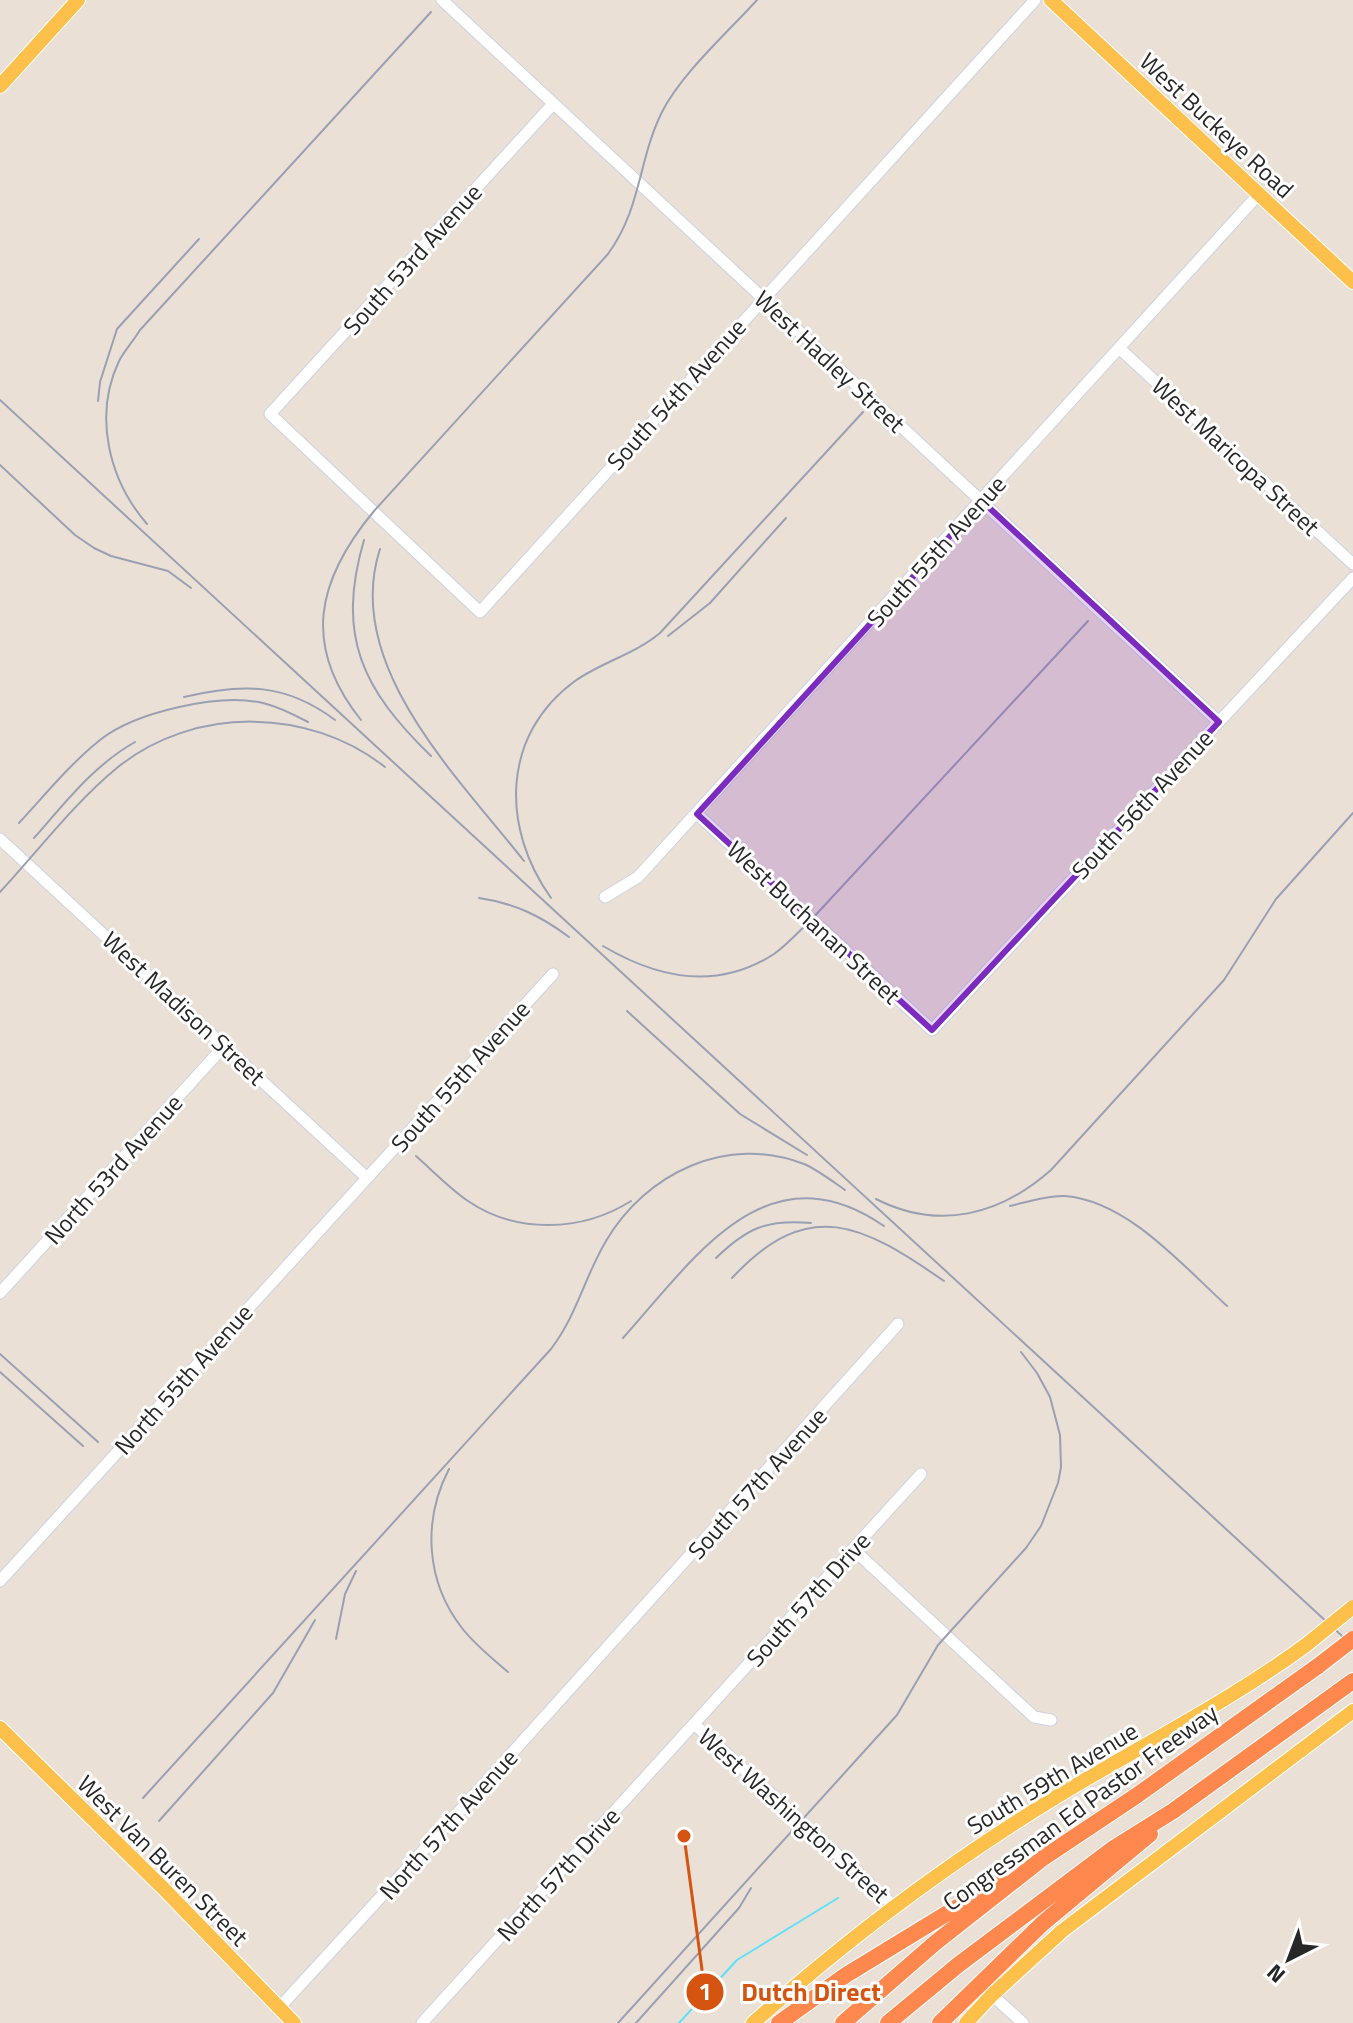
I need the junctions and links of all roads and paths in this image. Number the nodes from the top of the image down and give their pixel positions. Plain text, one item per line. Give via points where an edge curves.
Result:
1 (78, 0) edge
2 (442, 0) edge
3 (1035, 0) edge
4 (1051, 0) edge
5 (0, 86) edge
6 (553, 104) junction
7 (1258, 195) junction
8 (1353, 282) edge
9 (762, 298) junction
10 (1119, 348) junction
11 (982, 501) junction
12 (1353, 564) edge
13 (1353, 578) edge
14 (480, 612) joint
15 (1219, 722) junction
16 (697, 814) junction
17 (0, 839) edge
18 (605, 897) dead end
19 (553, 974) dead end
20 (932, 1030) joint
21 (225, 1045) junction
22 (367, 1178) junction
23 (0, 1293) edge
24 (898, 1324) dead end
25 (921, 1474) dead end
26 (853, 1549) junction
27 (0, 1581) edge
28 (1353, 1607) edge
29 (615, 1639) joint
30 (1353, 1639) edge
31 (1350, 1684) edge
32 (1353, 1711) edge
33 (1051, 1720) dead end
34 (694, 1724) junction
35 (0, 1728) edge
36 (1173, 1811) junction
37 (1043, 1858) junction
38 (894, 1906) junction
39 (992, 1995) junction
40 (279, 2008) junction
41 (294, 2023) edge
42 (422, 2023) edge
43 (753, 2023) edge
44 (779, 2023) edge
45 (843, 2023) edge
46 (888, 2023) edge
47 (940, 2023) edge
48 (966, 2023) edge
49 (1023, 2023) edge

1 - 5 main road
2 - 6 street, West Hadley Street
3 - 9 street, South 54th Avenue
4 - 7 main road, West Buckeye Road
6 - 9 street, West Hadley Street
6 - 14 street, South 53rd Avenue via 270,414
7 - 8 main road, West Buckeye Road
7 - 10 street, South 55th Avenue
9 - 11 street, West Hadley Street
9 - 14 street, South 54th Avenue
10 - 11 street, South 55th Avenue
10 - 12 street, West Maricopa Street
11 - 15 street, West Hadley Street
11 - 16 street, South 55th Avenue
13 - 15 street, South 56th Avenue
15 - 20 street, South 56th Avenue
16 - 18 street, South 55th Avenue via 638,877
16 - 20 street, West Buchanan Street
17 - 21 street, West Madison Street
19 - 22 street, South 55th Avenue
21 - 22 street, West Madison Street
21 - 23 street, North 53rd Avenue
22 - 27 street, North 55th Avenue
24 - 29 street, South 57th Avenue
25 - 26 street, South 57th Drive
26 - 33 street via 1034,1717
26 - 34 street, South 57th Drive
28 - 38 main road, South 59th Avenue, bridge via 1219,1704 1056,1797
29 - 40 street, North 57th Avenue
30 - 37 highway, Congressman Ed Pastor Freeway, bridge
31 - 36 highway
32 - 39 main road via 1062,1931
34 - 38 street, West Washington Street
34 - 42 street, North 57th Drive
35 - 40 main road, West Van Buren Street
36 - 46 highway via 1012,1923
36 - 47 highway via 1043,1923
37 - 44 highway via 878,1955
37 - 45 highway, Congressman Ed Pastor Freeway
38 - 43 main road, South 59th Avenue
39 - 48 main road
39 - 49 street
40 - 41 main road, West Van Buren Street

